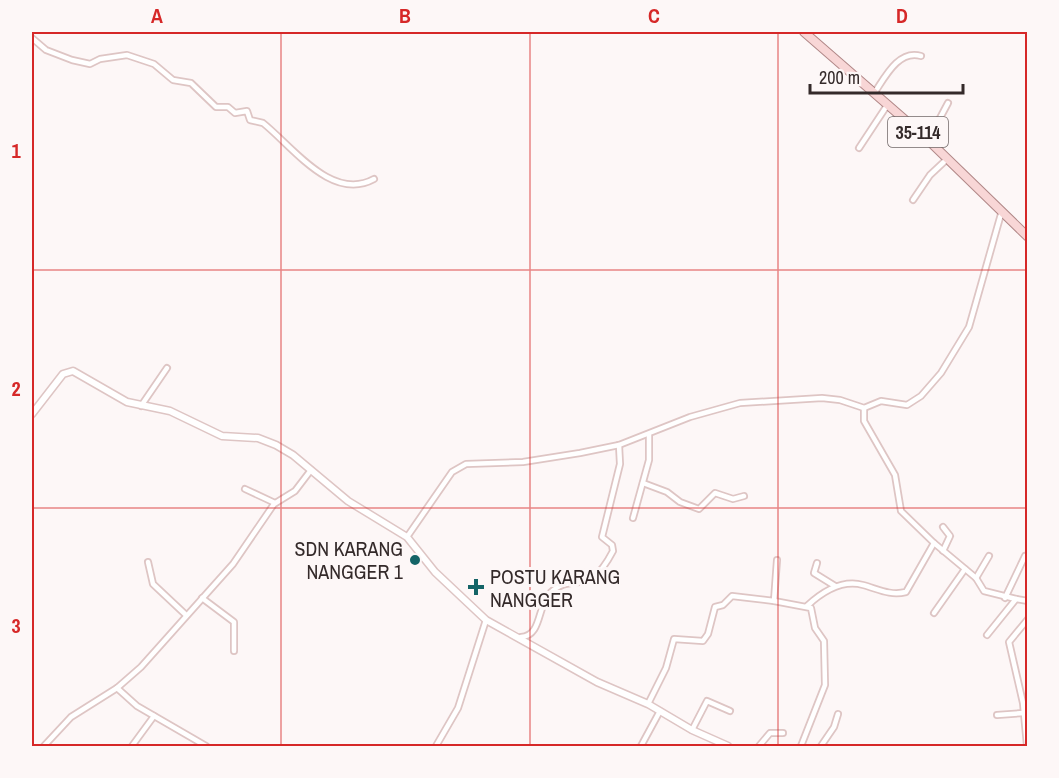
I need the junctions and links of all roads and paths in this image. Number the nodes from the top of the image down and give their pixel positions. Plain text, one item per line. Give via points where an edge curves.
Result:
1 (804, 32) edge
2 (32, 38) edge
3 (921, 56) dead end
4 (875, 92) junction
5 (948, 103) dead end
6 (888, 104) junction
7 (923, 136) junction
8 (859, 148) dead end
9 (946, 160) junction
10 (374, 179) dead end
11 (913, 200) dead end
12 (1001, 214) junction
13 (1028, 237) edge
14 (167, 368) dead end
15 (141, 406) junction
16 (864, 408) junction
17 (32, 414) edge
18 (649, 435) junction
19 (619, 444) junction
20 (311, 470) junction
21 (643, 483) junction
22 (245, 489) dead end
23 (744, 496) dead end
24 (275, 503) junction
25 (633, 518) dead end
26 (943, 527) dead end
27 (407, 537) junction
28 (934, 543) junction
29 (943, 551) junction
30 (988, 556) dead end
31 (1025, 556) dead end
32 (777, 560) dead end
33 (148, 562) dead end
34 (817, 563) dead end
35 (965, 569) junction
36 (976, 578) junction
37 (835, 586) junction
38 (202, 598) junction
39 (1005, 598) junction
40 (1016, 599) junction
41 (774, 601) junction
42 (1028, 602) edge
43 (807, 606) junction
44 (934, 613) dead end
45 (186, 615) junction
46 (486, 620) junction
47 (1028, 620) edge
48 (987, 635) dead end
49 (521, 637) junction
50 (234, 651) dead end
51 (117, 688) junction
52 (648, 704) junction
53 (660, 711) junction
54 (730, 711) dead end
55 (1024, 713) junction
56 (838, 714) dead end
57 (998, 715) dead end
58 (154, 716) junction
59 (692, 730) junction
60 (783, 734) dead end
61 (720, 745) edge
62 (44, 747) edge
63 (132, 747) edge
64 (206, 747) edge
65 (436, 747) edge
66 (641, 747) edge
67 (728, 747) edge
68 (759, 747) edge
69 (801, 747) edge
70 (820, 747) edge
71 (1027, 747) edge

1 - 4 main road, 35-114
2 - 10 street via 46,50 90,64 100,58 127,55 156,65 173,80 191,83 216,107 228,107 235,113 247,111 250,120 263,123 332,181 358,185
3 - 4 street via 912,54 901,59
4 - 6 main road, 35-114
5 - 7 street
6 - 7 main road, 35-114
6 - 8 street
7 - 9 main road, 35-114
9 - 11 street
9 - 12 main road, 35-114
12 - 13 main road, 35-114
12 - 16 street via 969,327 941,374 907,405 881,401
14 - 15 street
15 - 17 street via 121,400 73,370 63,374
15 - 20 street via 170,411 222,436 258,438 293,455
16 - 18 street via 822,398 740,403 690,417
16 - 28 street via 864,421 895,475 901,511
18 - 19 street
18 - 21 street via 649,460
19 - 27 street via 532,461 460,465
19 - 49 street via 620,464 602,537 614,551 594,579 560,586 551,592 533,632
20 - 24 street via 296,491
20 - 27 street via 348,501
21 - 23 street via 699,509 715,493 733,499
21 - 25 street
22 - 24 street
24 - 38 street via 233,564
26 - 29 street via 950,538
27 - 46 street via 435,572
28 - 29 street
28 - 37 street via 906,592 889,593 859,584
29 - 35 street
30 - 36 street
31 - 39 street
32 - 41 street
33 - 45 street via 153,584
34 - 37 street via 814,573
35 - 36 street
35 - 44 street
36 - 39 street via 984,591
37 - 43 street
38 - 45 street
38 - 50 street via 234,622
39 - 40 street
40 - 42 street
40 - 48 street
41 - 43 street
41 - 52 street via 732,597 713,610 703,641 674,639 666,668
43 - 69 street via 824,641 826,675 822,698
45 - 51 street via 141,667
46 - 49 street
46 - 65 street via 458,708
47 - 55 street via 1009,642
49 - 52 street via 597,682
51 - 58 street
51 - 62 street via 71,717
52 - 53 street
53 - 59 street
53 - 66 street
54 - 59 street via 707,702
55 - 57 street
55 - 71 street
56 - 70 street
58 - 63 street
58 - 64 street
59 - 61 street
60 - 68 street via 770,733
61 - 67 street

